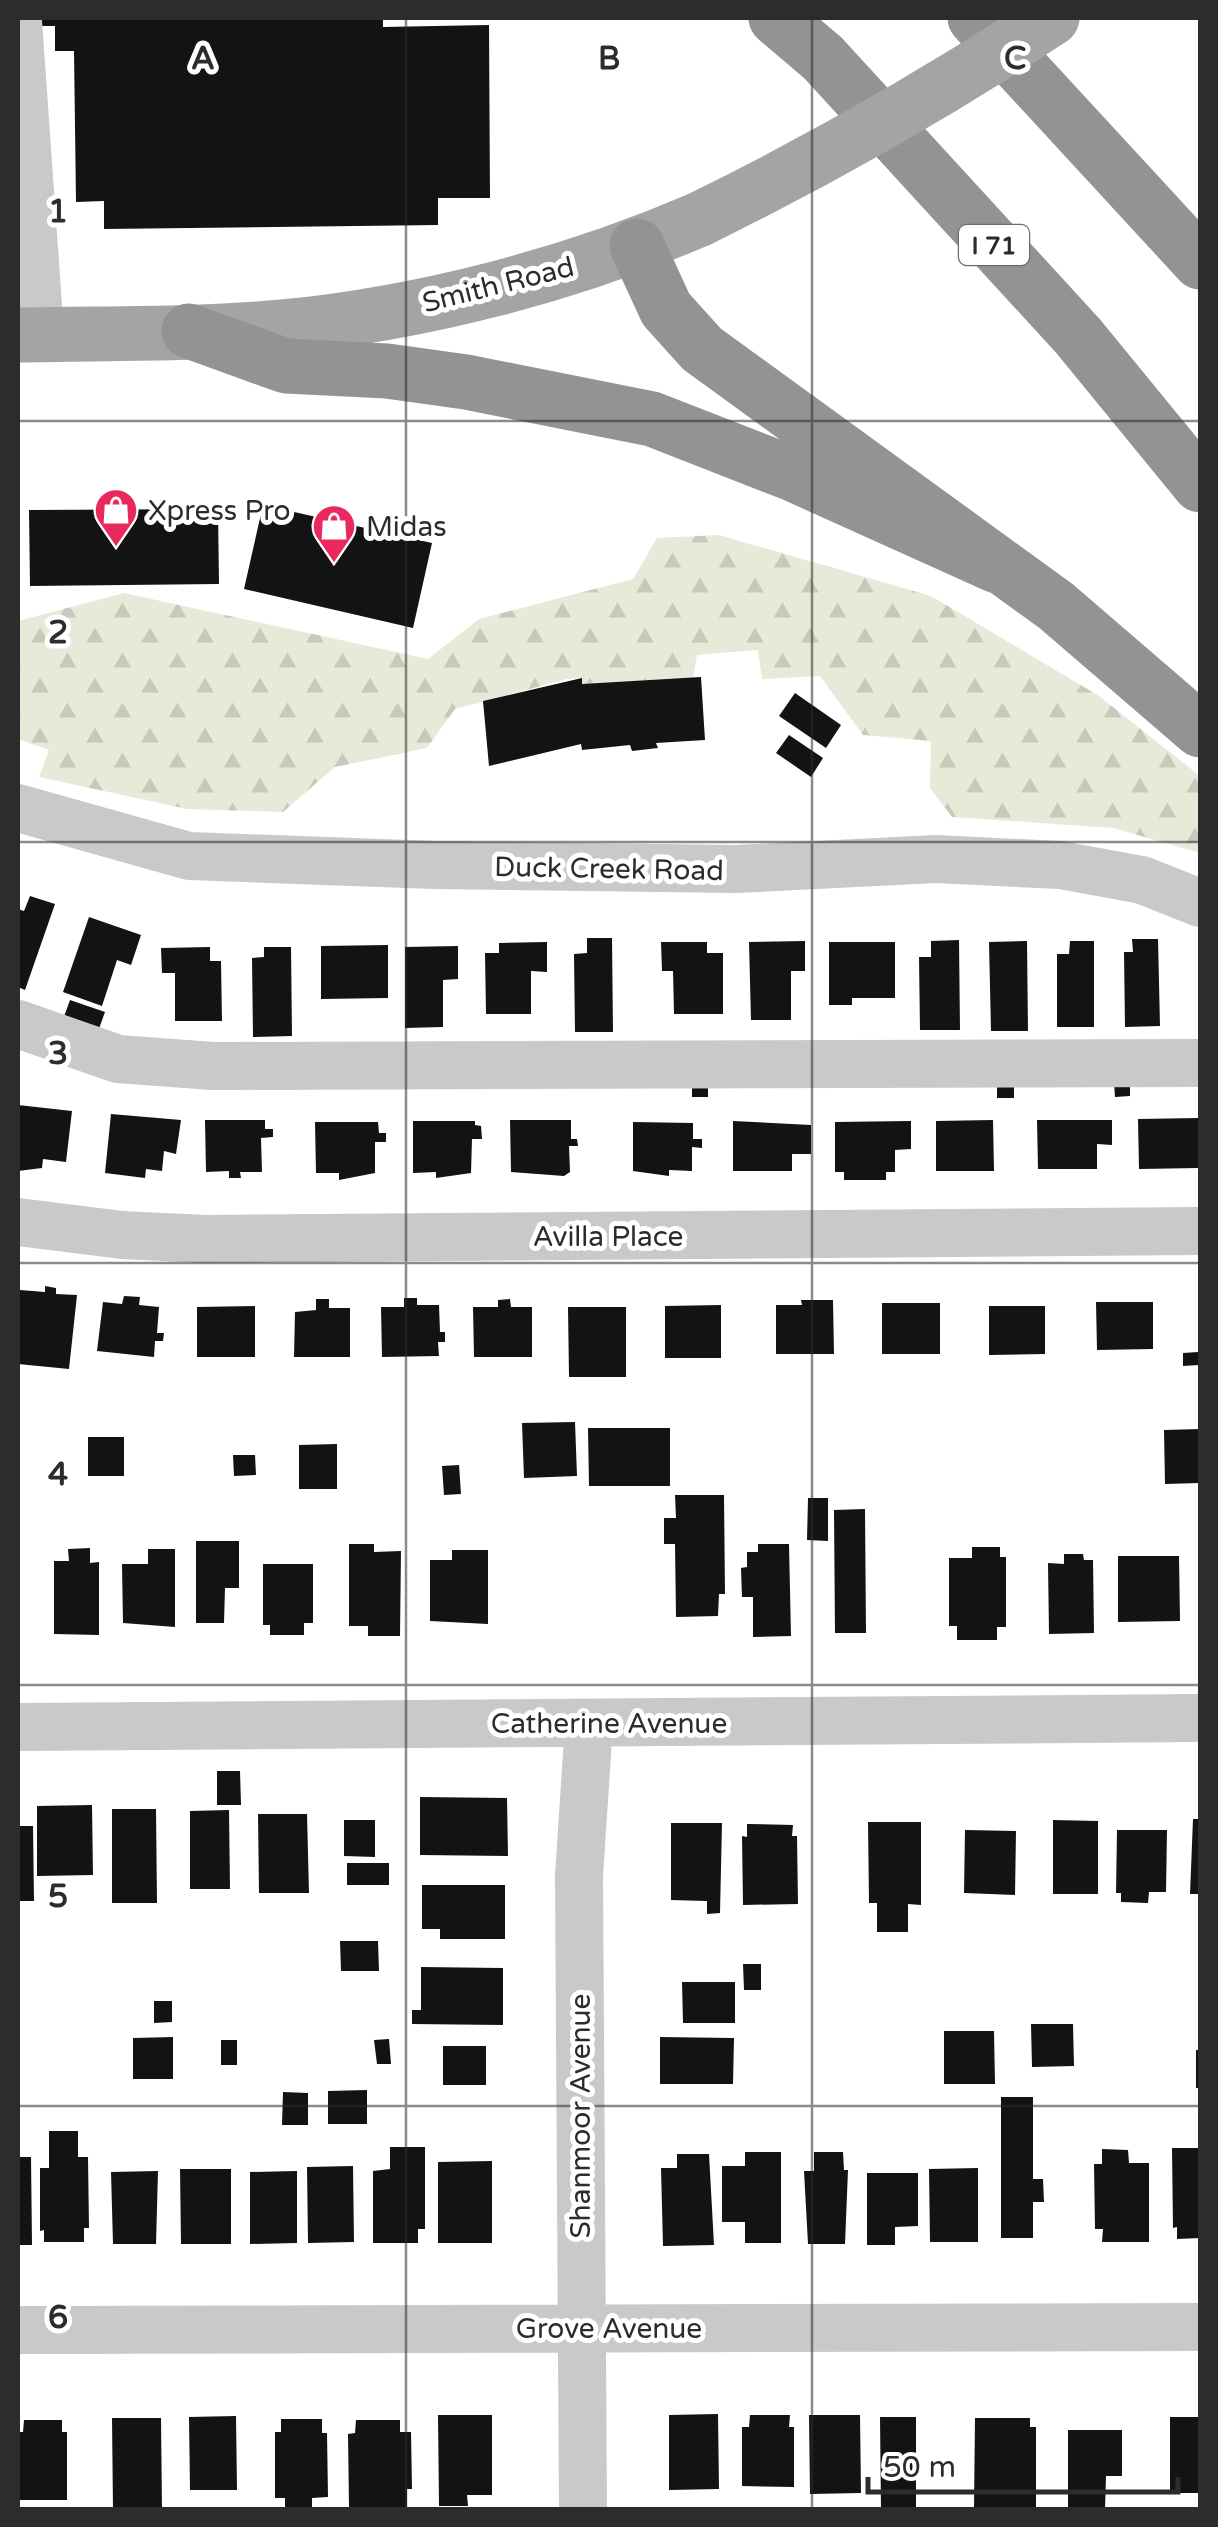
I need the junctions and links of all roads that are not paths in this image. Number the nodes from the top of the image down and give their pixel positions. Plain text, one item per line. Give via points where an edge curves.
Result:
1 (776, 18) edge
2 (975, 18) edge
3 (1052, 18) edge
4 (18, 21) edge
5 (24, 186) edge
6 (636, 246) junction
7 (1200, 262) edge
8 (189, 331) junction
9 (29, 335) edge
10 (1200, 484) edge
11 (997, 566) junction
12 (1200, 730) edge
13 (18, 808) edge
14 (1200, 903) edge
15 (18, 1024) edge
16 (1200, 1062) edge
17 (18, 1222) edge
18 (1200, 1231) edge
19 (1200, 1718) edge
20 (590, 1723) junction
21 (18, 1727) edge
22 (1200, 2327) edge
23 (582, 2329) junction
24 (18, 2330) edge
25 (583, 2510) edge

1 - 10 highway, I 71 via 823,58 1051,307
2 - 7 highway
3 - 6 main road, Smith Road, bridge via 826,157
4 - 5 street
5 - 9 street
6 - 8 main road, Smith Road via 374,316
6 - 11 highway via 666,310 702,349
8 - 9 main road, Smith Road
8 - 11 highway via 286,366 466,382 652,419
11 - 12 highway via 1056,606
13 - 14 street, Duck Creek Road via 189,856 736,869 936,859 1060,865 1142,880
15 - 16 street via 118,1059 213,1066
17 - 18 street, Avilla Place via 184,1239
19 - 20 street, Catherine Avenue
20 - 21 street, Catherine Avenue
20 - 23 street, Shanmoor Avenue via 579,1876
22 - 23 street, Grove Avenue
23 - 24 street, Grove Avenue
23 - 25 street, Shanmoor Avenue

